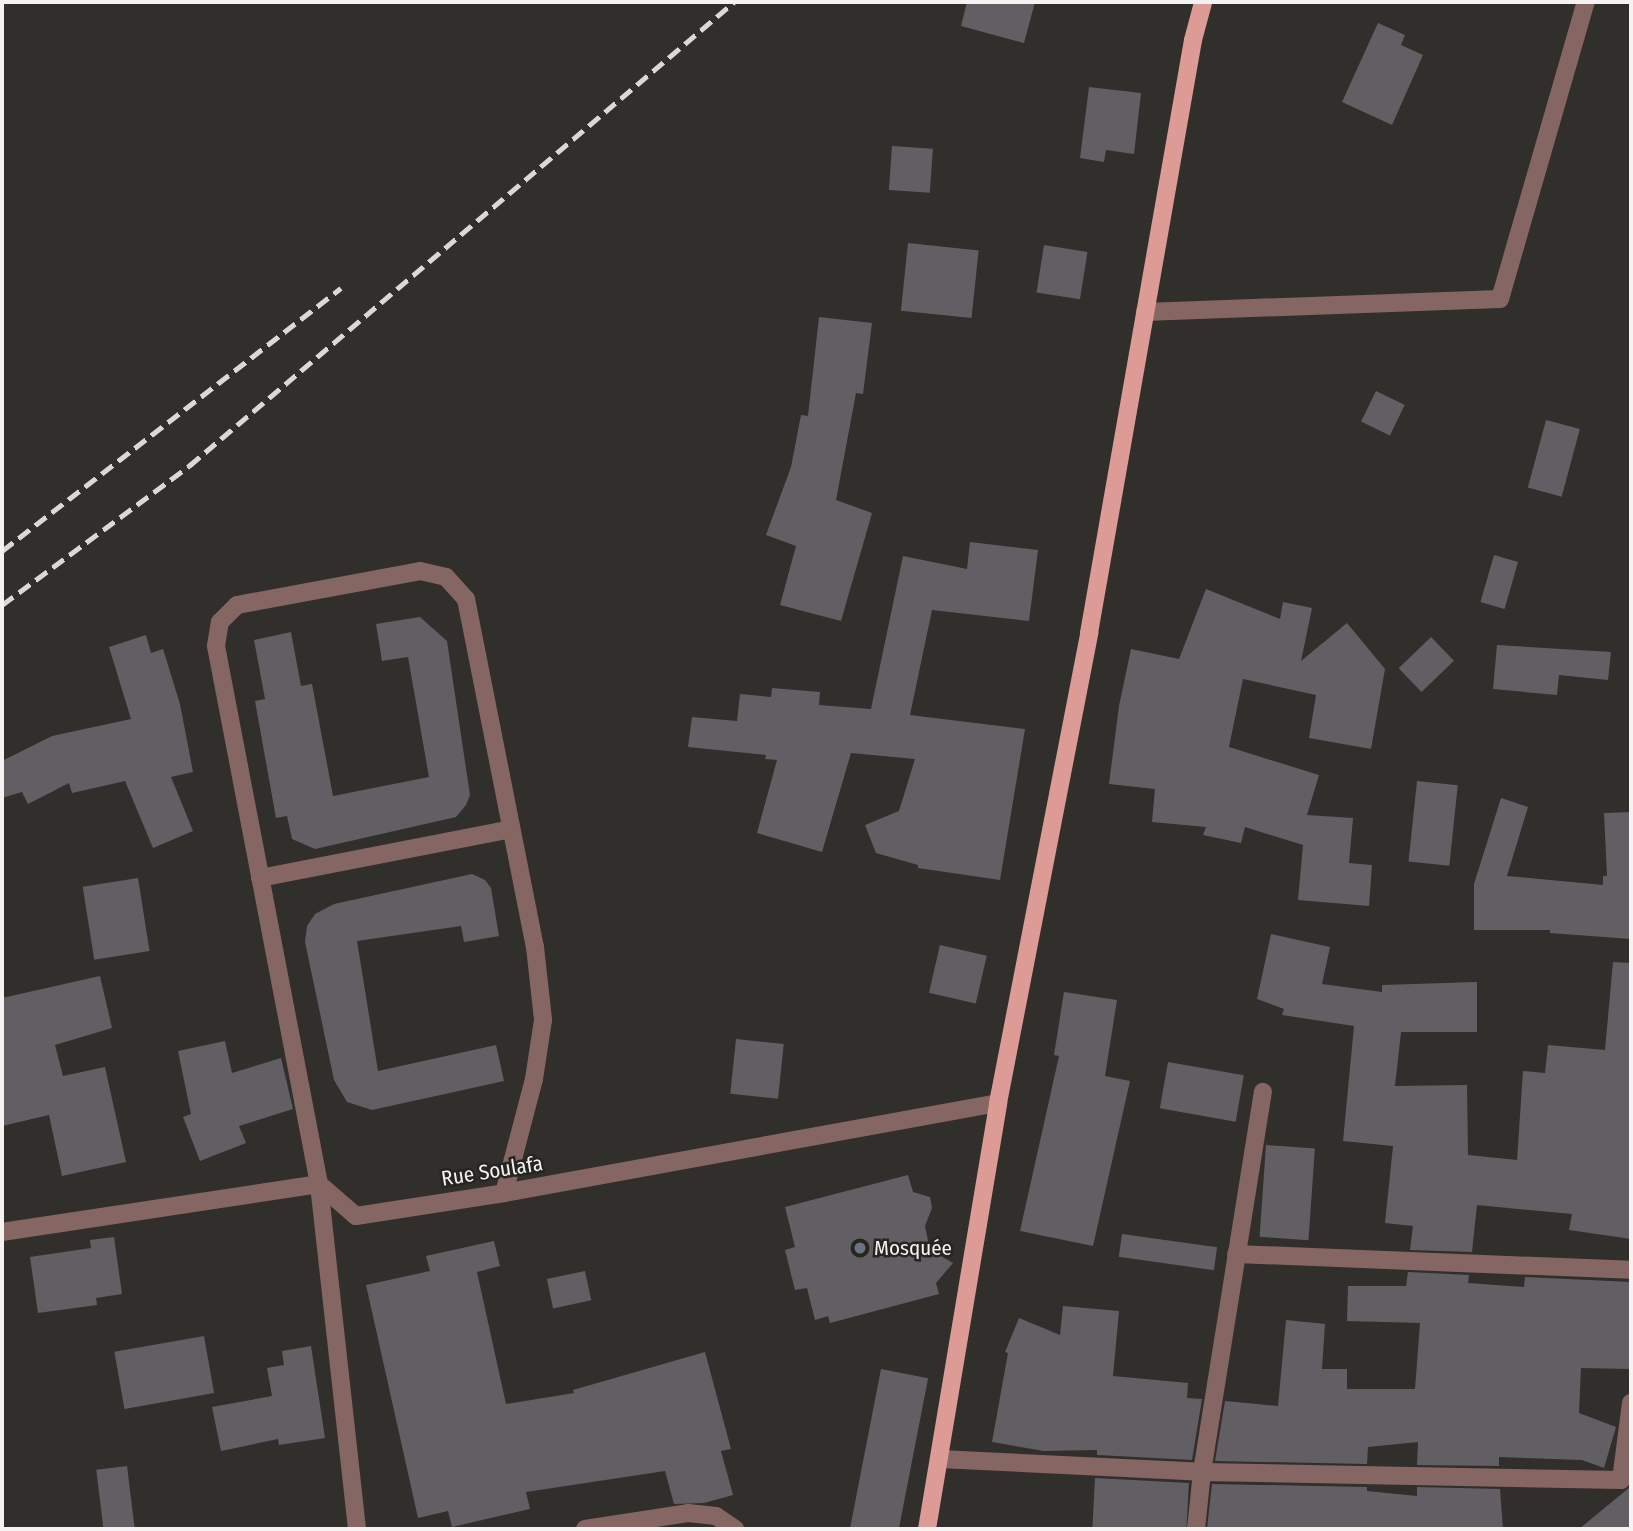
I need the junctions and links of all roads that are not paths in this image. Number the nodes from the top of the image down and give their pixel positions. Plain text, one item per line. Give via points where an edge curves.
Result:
1 (1203, 2) edge
2 (1586, 2) edge
3 (1145, 312) junction
4 (511, 829) junction
5 (260, 878) junction
6 (1262, 1092) dead end
7 (998, 1103) junction
8 (319, 1184) junction
9 (504, 1193) junction
10 (2, 1232) edge
11 (1236, 1254) junction
12 (1631, 1269) edge
13 (1631, 1403) edge
14 (940, 1459) junction
15 (1202, 1472) junction
16 (357, 1529) edge
17 (585, 1529) edge
18 (735, 1529) edge
19 (927, 1529) edge
20 (1196, 1529) edge

1 - 3 main road
2 - 3 street via 1500,299
3 - 7 main road via 1089,633
4 - 5 street
4 - 5 street via 466,599 446,577 420,571 237,606 220,622 216,646
4 - 9 street via 543,1020 534,1079
5 - 8 street
6 - 11 street
7 - 9 street, Rue Soulafa
7 - 14 main road
8 - 9 street, Rue Soulafa via 356,1216
8 - 10 street
8 - 16 street
11 - 12 street
11 - 15 street
13 - 15 street via 1620,1480
14 - 15 street
14 - 19 main road
15 - 20 street
17 - 18 street via 688,1513 716,1516

